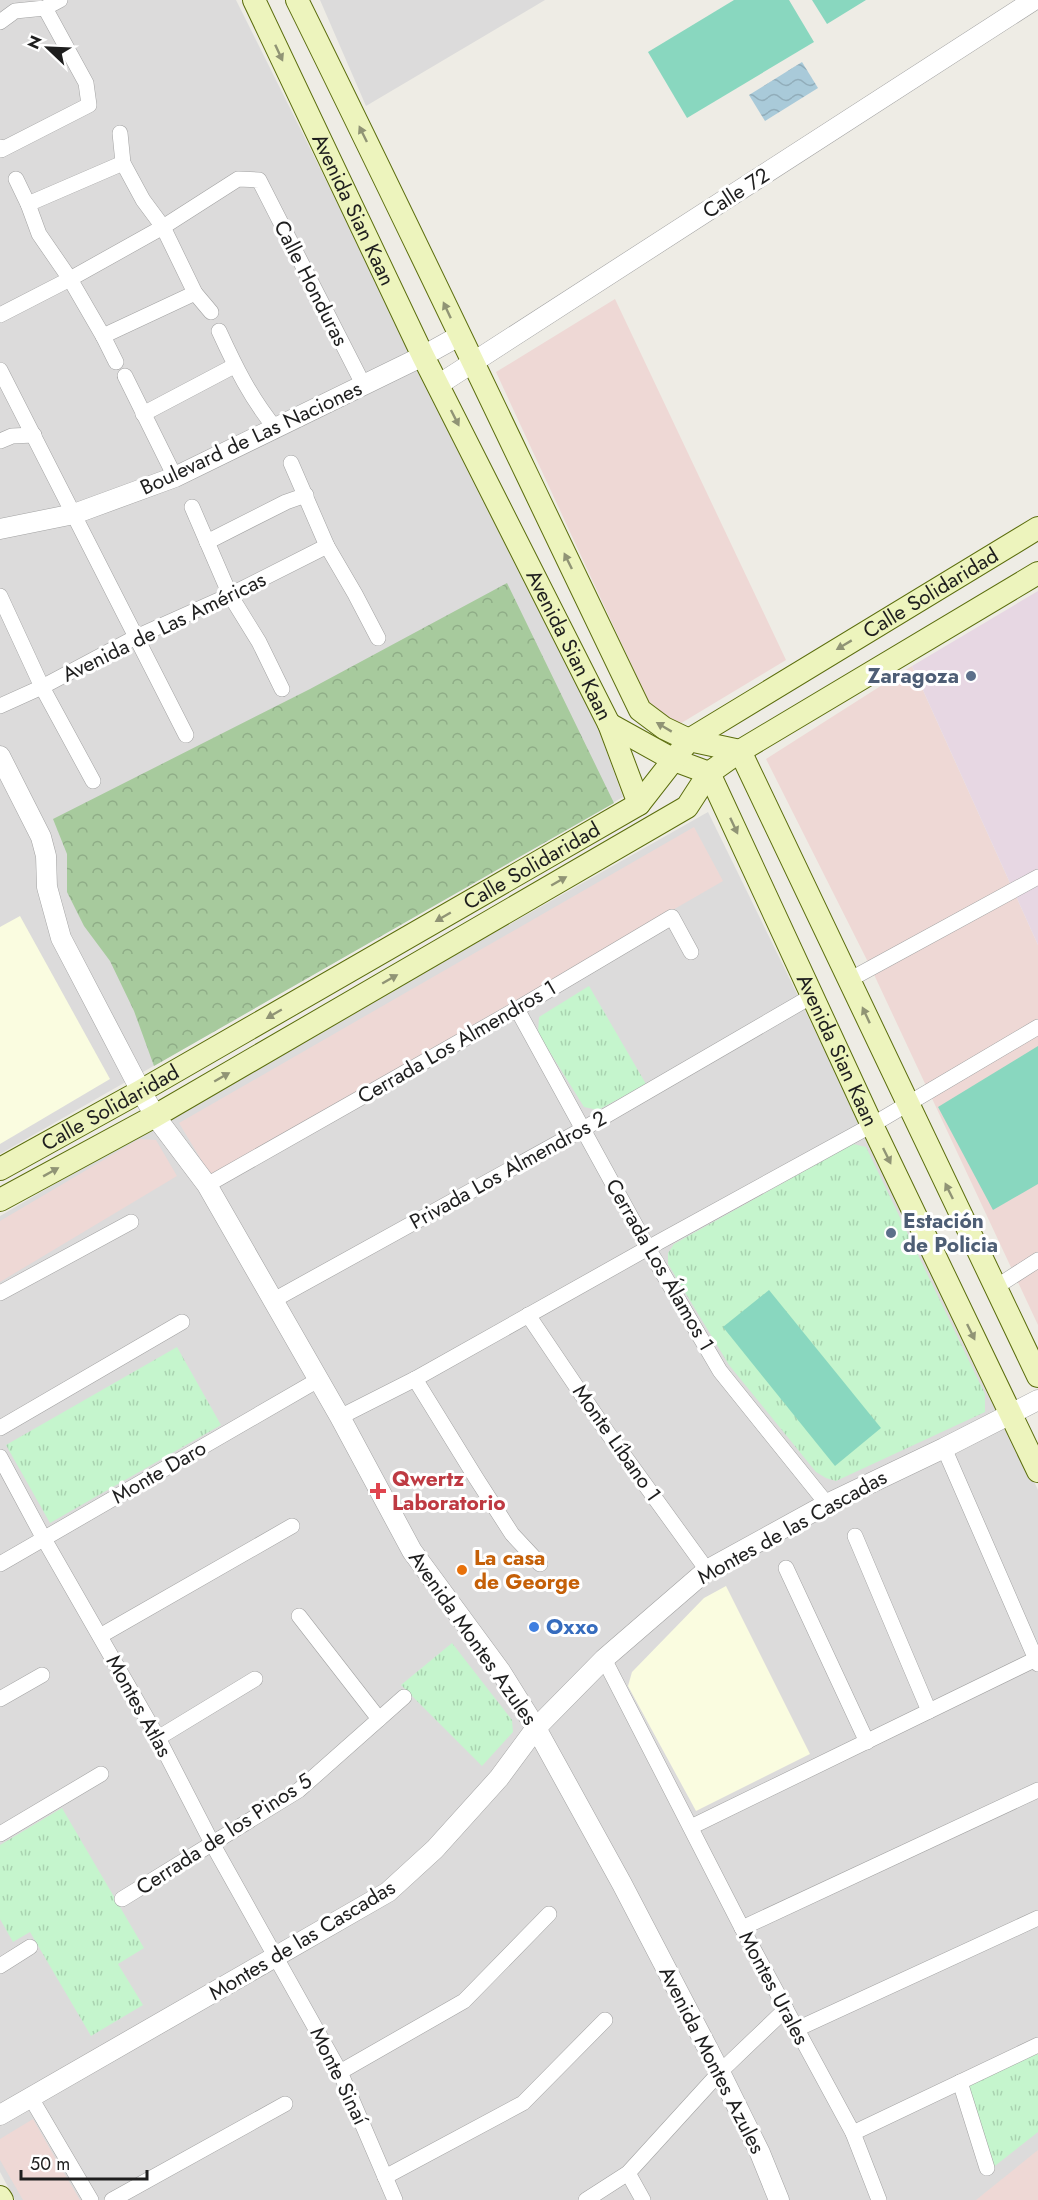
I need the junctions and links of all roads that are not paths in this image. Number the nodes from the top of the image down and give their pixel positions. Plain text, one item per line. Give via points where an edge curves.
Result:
1 (60, 0) edge
2 (254, 0) edge
3 (297, 0) edge
4 (1034, 0) edge
5 (12, 6) edge
6 (45, 8) junction
7 (0, 22) edge
8 (120, 133) dead end
9 (1, 148) edge
10 (123, 163) junction
11 (16, 179) dead end
12 (28, 204) junction
13 (163, 227) junction
14 (70, 279) junction
15 (195, 293) junction
16 (211, 312) dead end
17 (0, 315) edge
18 (219, 331) dead end
19 (103, 336) junction
20 (459, 336) junction
21 (423, 356) junction
22 (116, 362) dead end
23 (472, 364) junction
24 (234, 366) junction
25 (0, 370) edge
26 (125, 376) dead end
27 (4, 386) edge
28 (364, 386) junction
29 (438, 386) junction
30 (143, 414) junction
31 (276, 429) junction
32 (34, 435) junction
33 (0, 441) edge
34 (291, 463) dead end
35 (175, 477) junction
36 (306, 495) junction
37 (192, 507) dead end
38 (74, 514) junction
39 (1038, 528) edge
40 (0, 529) edge
41 (207, 542) junction
42 (327, 546) junction
43 (1038, 573) edge
44 (230, 594) junction
45 (0, 596) edge
46 (136, 637) junction
47 (378, 638) dead end
48 (42, 687) junction
49 (282, 689) dead end
50 (0, 706) edge
51 (609, 724) junction
52 (186, 735) dead end
53 (689, 740) junction
54 (740, 751) junction
55 (0, 756) edge
56 (675, 760) junction
57 (710, 773) junction
58 (93, 781) dead end
59 (639, 804) junction
60 (1038, 877) edge
61 (691, 952) dead end
62 (849, 980) junction
63 (812, 996) junction
64 (517, 1009) junction
65 (1038, 1026) edge
66 (141, 1091) junction
67 (908, 1104) junction
68 (155, 1116) junction
69 (872, 1125) junction
70 (583, 1129) junction
71 (0, 1169) edge
72 (207, 1185) junction
73 (0, 1200) edge
74 (131, 1222) dead end
75 (648, 1248) junction
76 (1038, 1260) edge
77 (996, 1287) junction
78 (0, 1293) edge
79 (272, 1301) junction
80 (528, 1315) junction
81 (182, 1323) dead end
82 (1032, 1347) edge
83 (1038, 1376) edge
84 (416, 1379) junction
85 (318, 1380) junction
86 (1038, 1400) edge
87 (1011, 1414) junction
88 (340, 1417) junction
89 (0, 1428) edge
90 (945, 1448) junction
91 (0, 1457) edge
92 (1038, 1471) edge
93 (827, 1504) junction
94 (292, 1526) dead end
95 (855, 1536) dead end
96 (44, 1539) junction
97 (0, 1563) edge
98 (540, 1564) dead end
99 (786, 1568) dead end
100 (707, 1570) junction
101 (299, 1616) dead end
102 (100, 1636) junction
103 (604, 1659) junction
104 (1037, 1662) edge
105 (42, 1675) dead end
106 (255, 1679) dead end
107 (404, 1697) dead end
108 (0, 1699) edge
109 (928, 1711) junction
110 (379, 1719) junction
111 (536, 1728) junction
112 (158, 1738) junction
113 (867, 1742) junction
114 (101, 1774) dead end
115 (1038, 1790) edge
116 (691, 1827) junction
117 (0, 1834) edge
118 (213, 1845) junction
119 (122, 1899) dead end
120 (549, 1914) dead end
121 (1038, 1918) edge
122 (742, 1928) junction
123 (30, 1947) dead end
124 (277, 1956) junction
125 (0, 1966) edge
126 (786, 2009) junction
127 (605, 2020) dead end
128 (797, 2029) junction
129 (1038, 2045) edge
130 (340, 2072) junction
131 (720, 2072) junction
132 (960, 2082) junction
133 (31, 2097) junction
134 (285, 2104) dead end
135 (0, 2115) edge
136 (853, 2133) junction
137 (987, 2168) dead end
138 (628, 2173) junction
139 (385, 2177) junction
140 (91, 2200) edge
141 (112, 2200) edge
142 (394, 2200) edge
143 (586, 2200) edge
144 (643, 2200) edge
145 (779, 2200) edge
146 (879, 2200) edge

1 - 6 street
2 -> 21 main road, Avenida Sian Kaan
20 -> 3 main road, Avenida Sian Kaan
4 - 23 street, Calle 72
5 - 6 street
5 - 7 street
6 - 9 street via 86,83 89,105
8 - 10 street
10 - 12 street
10 - 13 street
11 - 12 street
12 - 14 street via 39,234
13 - 14 street
13 - 15 street
13 - 28 street, Calle Honduras via 238,179 259,180
14 - 17 street
14 - 19 street
15 - 16 street
15 - 19 street
18 - 24 street
19 - 22 street
20 - 21 street, Boulevard de Las Naciones
20 - 23 main road, Avenida Sian Kaan
21 - 28 street, Boulevard de Las Naciones
21 - 29 main road, Avenida Sian Kaan
23 - 29 street, Calle 72
53 -> 23 main road, Avenida Sian Kaan via 640,710
24 - 30 street
24 - 31 street via 257,406
25 - 27 street
26 - 30 street
27 - 32 street
28 - 31 street, Boulevard de Las Naciones
29 -> 51 main road, Avenida Sian Kaan
30 - 35 street
31 - 35 street, Boulevard de Las Naciones
32 - 33 street
32 - 38 street
34 - 36 street
35 - 38 street, Boulevard de Las Naciones
36 - 41 street
36 - 42 street
37 - 41 street
38 - 40 street, Boulevard de Las Naciones
38 - 46 street
39 -> 53 main road, Calle Solidaridad
41 - 44 street
42 - 44 street, Avenida de Las Américas
42 - 47 street
43 - 54 main road, Calle Solidaridad
44 - 46 street, Avenida de Las Américas
44 - 49 street
45 - 48 street
46 - 48 street, Avenida de Las Américas
46 - 52 street
48 - 50 street, Avenida de Las Américas
48 - 58 street
51 - 56 main road, Avenida Sian Kaan
51 - 59 main road
53 - 54 main road, Avenida Sian Kaan
53 - 56 main road, Calle Solidaridad
54 - 57 main road, Calle Solidaridad
54 - 62 main road, Avenida Sian Kaan
55 - 66 street, Avenida Montes Azules via 41,837 47,887 61,938
56 - 57 main road, Avenida Sian Kaan
56 - 59 main road, Calle Solidaridad
57 -> 63 main road, Avenida Sian Kaan
68 -> 57 main road, Calle Solidaridad via 687,807
59 -> 66 main road, Calle Solidaridad
60 - 62 street
61 - 64 street, Cerrada Los Almendros 1 via 672,917
67 -> 62 main road, Avenida Sian Kaan
63 - 69 main road, Avenida Sian Kaan
63 - 70 street, Privada Los Almendros 2
64 - 70 street, Cerrada Los Álamos 1
64 - 72 street, Cerrada Los Almendros 1
65 - 67 street
66 - 68 street, Avenida Montes Azules
66 - 71 main road, Calle Solidaridad
67 - 69 street
77 -> 67 main road, Avenida Sian Kaan
68 - 72 street, Avenida Montes Azules
73 -> 68 main road, Calle Solidaridad
69 - 75 street
69 -> 87 main road, Avenida Sian Kaan
70 - 75 street, Cerrada Los Álamos 1
70 - 79 street, Privada Los Almendros 2
72 - 79 street, Avenida Montes Azules
74 - 78 street
75 - 80 street
75 - 93 street, Cerrada Los Álamos 1 via 720,1371
76 - 77 street
77 - 82 main road, Avenida Sian Kaan
79 - 85 street, Avenida Montes Azules
80 - 84 street
80 - 100 street, Monte Líbano 1
81 - 89 street
82 - 83 main road, Avenida Sian Kaan
84 - 88 street
84 - 98 street via 512,1534
85 - 88 street, Avenida Montes Azules
85 - 96 street, Monte Daro
86 - 87 street, Montes de las Cascadas
87 - 90 street, Montes de las Cascadas
87 - 92 main road, Avenida Sian Kaan
88 - 111 street, Avenida Montes Azules via 412,1551 501,1672
90 - 93 street, Montes de las Cascadas
90 - 104 street
91 - 96 street, Montes Atlas
93 - 100 street, Montes de las Cascadas
94 - 102 street
95 - 109 street
96 - 97 street, Monte Daro
96 - 102 street, Montes Atlas
99 - 113 street
100 - 103 street, Montes de las Cascadas
101 - 110 street
102 - 112 street, Montes Atlas
103 - 111 street, Montes de las Cascadas
103 - 116 street, Montes Urales
104 - 109 street
105 - 108 street
106 - 112 street
107 - 110 street, Cerrada de los Pinos 5
109 - 113 street
110 - 118 street, Cerrada de los Pinos 5 via 299,1790
111 - 124 street, Montes de las Cascadas via 499,1778 443,1840 388,1892
111 - 131 street, Avenida Montes Azules
112 - 118 street, Montes Atlas
113 - 116 street
114 - 117 street
115 - 122 street
116 - 122 street, Montes Urales
118 - 119 street, Cerrada de los Pinos 5
118 - 124 street, Montes Atlas
120 - 130 street via 464,2001
121 - 128 street
122 - 126 street, Montes Urales
123 - 125 street
124 - 130 street, Monte Sinaí
124 - 133 street, Montes de las Cascadas
126 - 128 street, Montes Urales
126 - 131 street
127 - 139 street via 523,2103
128 - 136 street, Montes Urales
129 - 132 street
130 - 139 street, Monte Sinaí
131 - 138 street
131 - 145 street, Avenida Montes Azules
132 - 136 street
132 - 137 street
133 - 135 street, Montes de las Cascadas
133 - 140 street
134 - 141 street
136 - 146 street, Montes Urales
138 - 143 street
138 - 144 street
139 - 142 street, Monte Sinaí

